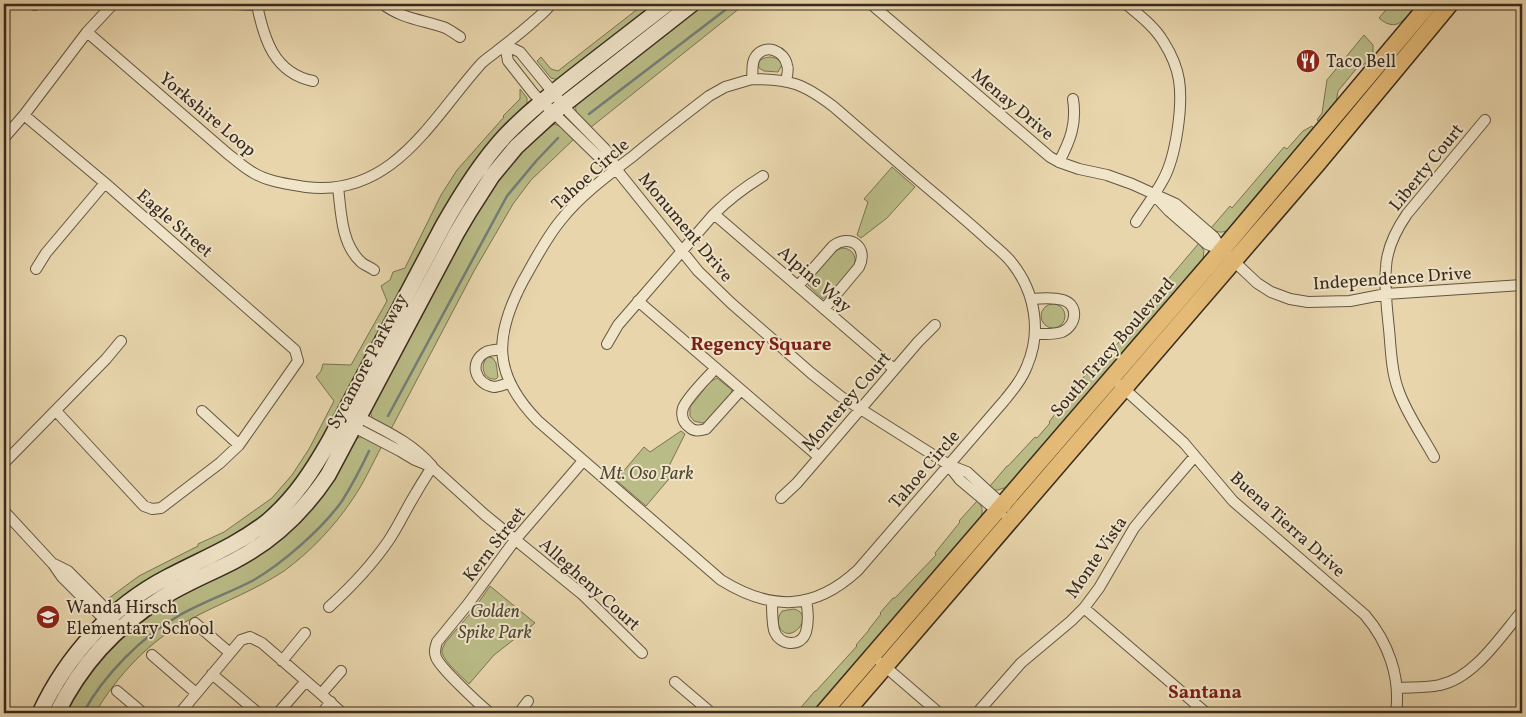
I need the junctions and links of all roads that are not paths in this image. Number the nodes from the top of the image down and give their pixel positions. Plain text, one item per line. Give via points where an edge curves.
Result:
1 (113, 4) edge
2 (236, 4) edge
3 (262, 4) edge
4 (383, 4) edge
5 (551, 4) edge
6 (667, 4) edge
7 (692, 4) edge
8 (870, 4) edge
9 (1126, 4) edge
10 (1428, 4) edge
11 (1450, 4) edge
12 (87, 32) junction
13 (460, 37) dead end
14 (505, 45) junction
15 (313, 80) dead end
16 (752, 80) junction
17 (786, 81) junction
18 (547, 98) junction
19 (1073, 99) dead end
20 (558, 109) junction
21 (24, 115) junction
22 (1486, 120) dead end
23 (4, 138) edge
24 (1059, 162) junction
25 (616, 169) junction
26 (763, 176) dead end
27 (105, 183) junction
28 (338, 188) junction
29 (1154, 195) junction
30 (714, 214) junction
31 (1136, 222) dead end
32 (681, 252) junction
33 (1228, 256) junction
34 (36, 269) dead end
35 (374, 270) dead end
36 (1522, 285) edge
37 (798, 286) junction
38 (1386, 294) junction
39 (1032, 298) junction
40 (638, 301) junction
41 (824, 308) junction
42 (935, 326) dead end
43 (1035, 334) junction
44 (121, 341) dead end
45 (607, 344) dead end
46 (502, 349) junction
47 (716, 368) junction
48 (894, 369) junction
49 (509, 382) junction
50 (1118, 383) junction
51 (741, 390) junction
52 (860, 410) junction
53 (56, 411) junction
54 (202, 411) dead end
55 (343, 415) junction
56 (356, 422) junction
57 (239, 445) junction
58 (1195, 456) junction
59 (819, 457) junction
60 (1434, 457) dead end
61 (583, 461) junction
62 (4, 463) edge
63 (949, 465) junction
64 (432, 467) junction
65 (781, 498) dead end
66 (1000, 507) junction
67 (4, 511) edge
68 (1013, 518) junction
69 (515, 540) junction
70 (806, 600) junction
71 (772, 602) junction
72 (329, 607) dead end
73 (1084, 608) junction
74 (1522, 611) edge
75 (112, 622) junction
76 (195, 623) dead end
77 (306, 633) dead end
78 (230, 653) junction
79 (642, 653) dead end
80 (152, 655) dead end
81 (282, 660) junction
82 (879, 661) junction
83 (341, 671) dead end
84 (212, 674) junction
85 (306, 681) junction
86 (675, 682) dead end
87 (1398, 688) junction
88 (117, 691) dead end
89 (196, 693) junction
90 (321, 694) junction
91 (528, 700) dead end
92 (331, 702) junction
93 (1206, 712) edge
94 (40, 713) edge
95 (57, 713) edge
96 (143, 713) edge
97 (180, 713) edge
98 (258, 713) edge
99 (278, 713) edge
100 (322, 713) edge
101 (342, 713) edge
102 (490, 713) edge
103 (519, 713) edge
104 (710, 713) edge
105 (823, 713) edge
106 (845, 713) edge
107 (939, 713) edge
108 (977, 713) edge
109 (1396, 713) edge

1 - 12 street
2 - 3 street
3 - 15 street via 263,32 270,48 295,75
4 - 13 street via 409,18 444,28
5 - 14 street, Yorkshire Loop
6 - 18 main road, Sycamore Parkway
7 - 20 main road, Sycamore Parkway
8 - 24 street, Menay Drive via 1028,140
9 - 29 street via 1163,40 1179,78 1181,101 1171,163
10 - 33 main road, South Tracy Boulevard
11 - 33 main road, South Tracy Boulevard via 1318,163
12 - 21 street
12 - 28 street, Yorkshire Loop via 252,172 287,184
14 - 18 street, Monument Drive via 520,52
14 - 18 street, Monument Drive via 508,61
14 - 28 street, Yorkshire Loop via 481,64 410,149 370,178
16 - 17 street, Tahoe Circle
16 - 17 street via 756,55 770,49 778,51 788,65
16 - 25 street, Tahoe Circle via 725,87 709,96
17 - 39 street, Tahoe Circle via 815,93 834,107 992,243 1011,262
18 - 20 street, Monument Drive
18 - 55 main road, Sycamore Parkway via 505,137 457,201
19 - 24 street via 1075,114 1070,141
20 - 25 street, Monument Drive via 604,162
20 - 56 main road, Sycamore Parkway via 516,147 479,195
21 - 23 street
21 - 27 street, Eagle Street
22 - 38 street, Liberty Court via 1396,230 1386,267
24 - 29 street, Menay Drive via 1108,175
25 - 32 street, Monument Drive
25 - 46 street, Tahoe Circle via 577,202 548,238 513,301 503,332
26 - 30 street via 735,194
27 - 34 street
27 - 57 street, Eagle Street via 295,350 298,361
28 - 35 street via 349,244 361,262
29 - 31 street
29 - 33 street, Menay Drive via 1176,204 1214,237
30 - 32 street
30 - 37 street, Alpine Way
32 - 40 street
32 - 52 street, Monument Drive via 738,309 811,373
33 - 38 street, Independence Drive via 1257,283 1290,299 1350,301
33 - 50 main road, South Tracy Boulevard
36 - 38 street, Independence Drive
37 - 41 street, Alpine Way
37 - 41 street via 833,246 846,240 853,241 862,253 859,267
38 - 60 street, Liberty Court via 1397,387
39 - 43 street, Tahoe Circle
39 - 43 street via 1065,300 1075,312 1070,327 1062,332
40 - 45 street
40 - 47 street
41 - 48 street, Alpine Way
42 - 48 street, Monterey Court
43 - 63 street, Tahoe Circle via 1027,366 1017,385
44 - 53 street
46 - 49 street, Tahoe Circle
46 - 49 street via 486,352 479,358 475,371 484,383 495,387
47 - 51 street
47 - 51 street via 683,409 685,424 692,430 706,429
48 - 52 street, Monterey Court
49 - 61 street, Tahoe Circle via 524,407
50 - 58 street, Buena Tierra Drive
50 - 66 main road, South Tracy Boulevard
50 - 68 main road, South Tracy Boulevard
51 - 59 street
52 - 59 street, Monterey Court
52 - 63 street, Monument Drive
53 - 57 street via 144,506 152,509 161,508
53 - 62 street
54 - 57 street
55 - 56 street, Allegheny Court
55 - 75 main road, Sycamore Parkway via 312,471 275,515 242,539 135,597
56 - 64 street, Allegheny Court via 415,460
56 - 75 main road, Sycamore Parkway via 328,475 285,526 248,553
58 - 73 street, Monte Vista via 1134,528
58 - 87 street, Buena Tierra Drive via 1233,501 1377,628 1392,661
59 - 65 street, Monterey Court
61 - 69 street, Kern Street
61 - 71 street, Tahoe Circle via 721,580 737,590
63 - 66 street, Monument Drive via 967,472
63 - 70 street, Tahoe Circle via 858,570 836,588
64 - 69 street, Allegheny Court
64 - 72 street via 389,540 349,589
66 - 68 street, Monument Drive
66 - 82 main road, South Tracy Boulevard
67 - 75 street via 53,564 68,571
68 - 82 main road, South Tracy Boulevard
69 - 79 street, Allegheny Court via 582,594
69 - 102 street, Kern Street via 443,633 434,650 443,668
70 - 71 street, Tahoe Circle
70 - 71 street via 808,615 804,637 790,644 782,642 774,631
73 - 93 street
73 - 108 street, Monte Vista via 1021,663
74 - 87 street via 1468,672 1440,685
75 - 94 main road, Sycamore Parkway via 72,660
75 - 95 main road, Sycamore Parkway
76 - 78 street
77 - 81 street
78 - 81 street via 248,637 256,639
78 - 84 street
80 - 89 street
81 - 85 street
82 - 105 main road, South Tracy Boulevard
82 - 106 main road, South Tracy Boulevard
82 - 107 street
83 - 90 street
84 - 89 street
84 - 98 street
85 - 90 street
85 - 99 street
86 - 104 street
87 - 109 street, Buena Tierra Drive
88 - 96 street
89 - 97 street
90 - 92 street
91 - 103 street
92 - 100 street
92 - 101 street

